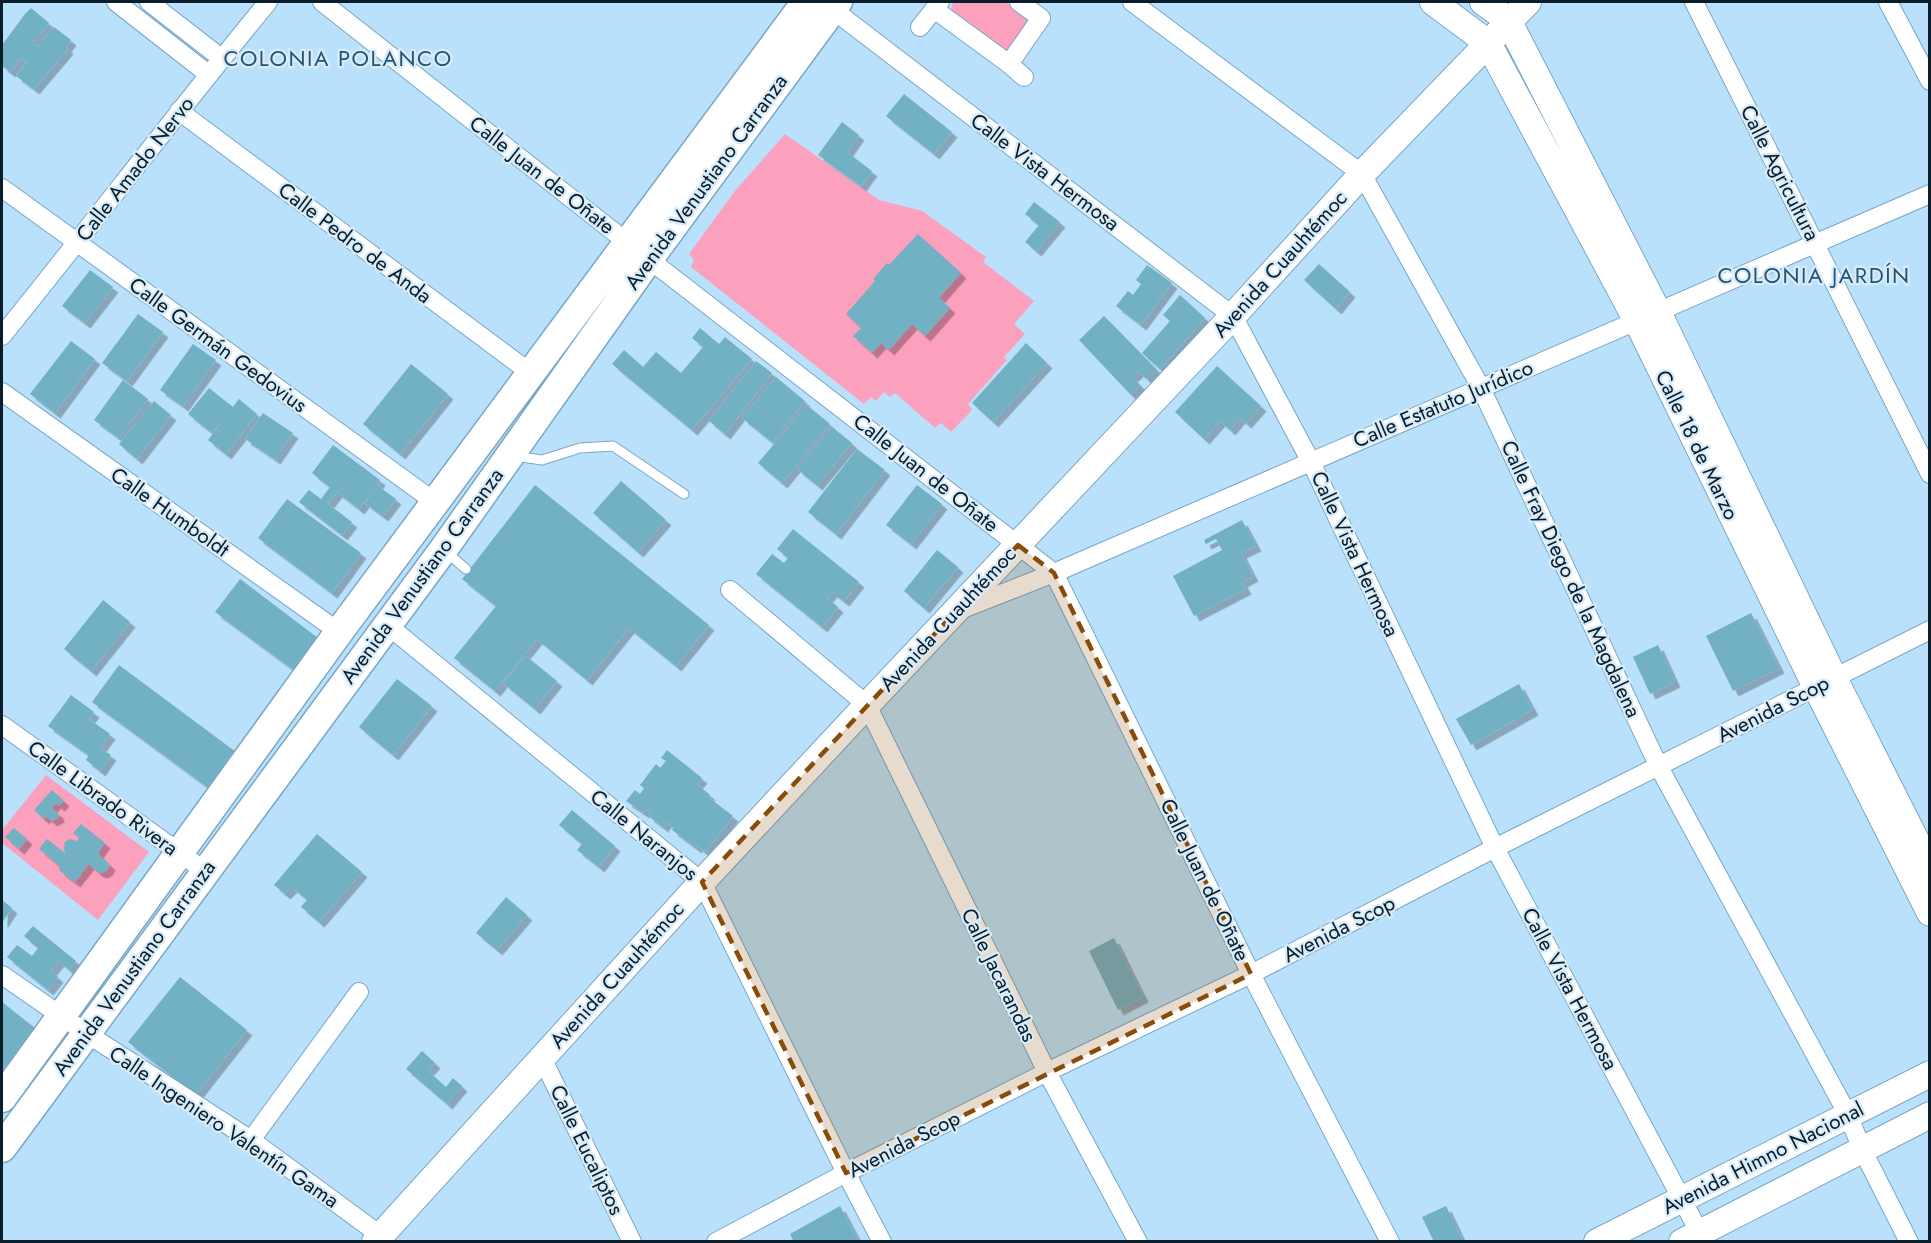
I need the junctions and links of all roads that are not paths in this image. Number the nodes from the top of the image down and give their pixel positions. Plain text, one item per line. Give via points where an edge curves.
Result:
1 (116, 2) edge
2 (149, 2) edge
3 (268, 2) edge
4 (322, 2) edge
5 (1019, 2) edge
6 (1132, 2) edge
7 (1433, 2) edge
8 (1483, 2) edge
9 (1528, 2) edge
10 (1694, 2) edge
11 (1888, 2) edge
12 (826, 4) edge
13 (937, 5) edge
14 (1508, 20) junction
15 (920, 27) dead end
16 (1488, 42) junction
17 (221, 58) junction
18 (1009, 64) junction
19 (208, 74) junction
20 (1023, 77) dead end
21 (1929, 81) edge
22 (179, 111) junction
23 (1362, 174) junction
24 (2, 188) edge
25 (1929, 194) edge
26 (77, 243) junction
27 (1815, 243) junction
28 (638, 251) junction
29 (1233, 316) junction
30 (1647, 316) junction
31 (2, 336) edge
32 (532, 374) junction
33 (1481, 388) junction
34 (2, 392) edge
35 (510, 456) junction
36 (1311, 462) junction
37 (1929, 474) edge
38 (684, 494) dead end
39 (435, 502) junction
40 (1018, 545) junction
41 (443, 550) junction
42 (466, 569) dead end
43 (1054, 573) junction
44 (730, 590) dead end
45 (956, 611) junction
46 (386, 624) junction
47 (1929, 630) edge
48 (339, 632) junction
49 (1825, 683) junction
50 (867, 705) junction
51 (2, 725) edge
52 (1659, 766) junction
53 (1496, 848) junction
54 (180, 854) junction
55 (1929, 868) edge
56 (205, 871) junction
57 (702, 882) junction
58 (1929, 913) edge
59 (1251, 974) junction
60 (2, 975) edge
61 (359, 992) dead end
62 (62, 1017) junction
63 (86, 1033) junction
64 (542, 1058) junction
65 (1047, 1072) junction
66 (1929, 1074) edge
67 (2, 1098) edge
68 (1848, 1115) junction
69 (1929, 1115) edge
70 (251, 1140) junction
71 (2, 1148) edge
72 (1862, 1149) junction
73 (846, 1173) junction
74 (1682, 1199) junction
75 (1695, 1238) edge
76 (379, 1239) edge
77 (632, 1242) edge
78 (716, 1242) edge
79 (882, 1242) edge
80 (1138, 1242) edge
81 (1390, 1242) edge
82 (1597, 1242) edge
83 (1909, 1242) edge

1 - 19 street
2 - 17 street
3 - 17 street, Calle Amado Nervo
4 - 28 street, Calle Juan de Oñate
5 - 18 street via 1041,18
6 - 23 street, Calle Fray Diego de la Magdalena
7 - 16 street, Calle 18 de Marzo
8 - 14 street, Calle 18 de Marzo
9 - 14 street, Avenida Cuauhtémoc
10 - 27 street, Calle Agricultura
11 - 21 street
12 - 28 main road, Avenida Venustiano Carranza
12 - 29 street, Calle Vista Hermosa
13 - 15 street
13 - 18 street
14 - 16 street, Avenida Cuauhtémoc
14 - 30 street, Calle 18 de Marzo
16 - 23 street, Avenida Cuauhtémoc
16 - 30 street, Calle 18 de Marzo
17 - 19 street, Calle Amado Nervo
18 - 20 street
19 - 22 street, Calle Amado Nervo
22 - 26 street, Calle Amado Nervo
22 - 32 street, Calle Pedro de Anda
23 - 29 street, Avenida Cuauhtémoc
23 - 33 street, Calle Fray Diego de la Magdalena
24 - 26 street, Calle Germán Gedovius
25 - 27 street, Calle Estatuto Jurídico
26 - 31 street, Calle Amado Nervo
26 - 39 street, Calle Germán Gedovius
27 - 30 street, Calle Estatuto Jurídico
27 - 37 street, Calle Agricultura
28 - 32 main road, Avenida Venustiano Carranza
28 - 35 main road, Avenida Venustiano Carranza
28 - 40 street, Calle Juan de Oñate
29 - 36 street, Calle Vista Hermosa
29 - 40 street, Avenida Cuauhtémoc
30 - 33 street, Calle Estatuto Jurídico
30 - 49 street, Calle 18 de Marzo
32 - 39 main road, Avenida Venustiano Carranza
33 - 36 street, Calle Estatuto Jurídico
33 - 52 street, Calle Fray Diego de la Magdalena
34 - 48 street, Calle Humboldt
35 - 38 lane via 542,460 580,448 613,446
35 - 41 main road, Avenida Venustiano Carranza
36 - 43 street, Calle Estatuto Jurídico
36 - 53 street, Calle Vista Hermosa
39 - 48 main road, Avenida Venustiano Carranza
40 - 43 street, Calle Juan de Oñate
40 - 45 street, Avenida Cuauhtémoc
41 - 42 lane
41 - 46 main road, Avenida Venustiano Carranza
43 - 45 street, Calle Estatuto Jurídico
43 - 59 street, Calle Juan de Oñate
44 - 50 street
45 - 50 street, Avenida Cuauhtémoc
46 - 56 main road, Avenida Venustiano Carranza
46 - 57 street, Calle Naranjos
47 - 49 street, Avenida Scop
48 - 54 main road, Avenida Venustiano Carranza
49 - 52 street, Avenida Scop
49 - 55 street, Calle 18 de Marzo
49 - 58 street, Calle 18 de Marzo
50 - 57 street, Avenida Cuauhtémoc
50 - 65 street, Calle Jacarandas
51 - 54 street, Calle Librado Rivera
52 - 53 street, Avenida Scop
52 - 68 street, Calle Fray Diego de la Magdalena
53 - 59 street, Avenida Scop
53 - 74 street, Calle Vista Hermosa
54 - 56 street, Calle Librado Rivera
54 - 62 main road, Avenida Venustiano Carranza
56 - 63 main road, Avenida Venustiano Carranza
57 - 64 street, Avenida Cuauhtémoc
57 - 73 street, Calle Naranjos
59 - 65 street, Avenida Scop
59 - 81 street, Calle Juan de Oñate
60 - 62 street, Calle Ingeniero Valentín Gama
61 - 70 street
62 - 63 street, Calle Ingeniero Valentín Gama
62 - 67 main road, Avenida Venustiano Carranza
63 - 70 street, Calle Ingeniero Valentín Gama
63 - 71 main road, Avenida Venustiano Carranza
64 - 76 street, Avenida Cuauhtémoc
64 - 77 street, Calle Eucaliptos
65 - 73 street, Avenida Scop
65 - 80 street, Calle Jacarandas
66 - 68 street, Avenida Himno Nacional
68 - 72 street, Calle Fray Diego de la Magdalena
68 - 74 street, Avenida Himno Nacional
69 - 72 street, Avenida Himno Nacional
70 - 76 street, Calle Ingeniero Valentín Gama
72 - 75 street, Avenida Himno Nacional
72 - 83 street, Calle Fray Diego de la Magdalena
73 - 78 street, Avenida Scop
73 - 79 street, Calle Naranjos
74 - 75 street, Calle Vista Hermosa
74 - 82 street, Avenida Himno Nacional

